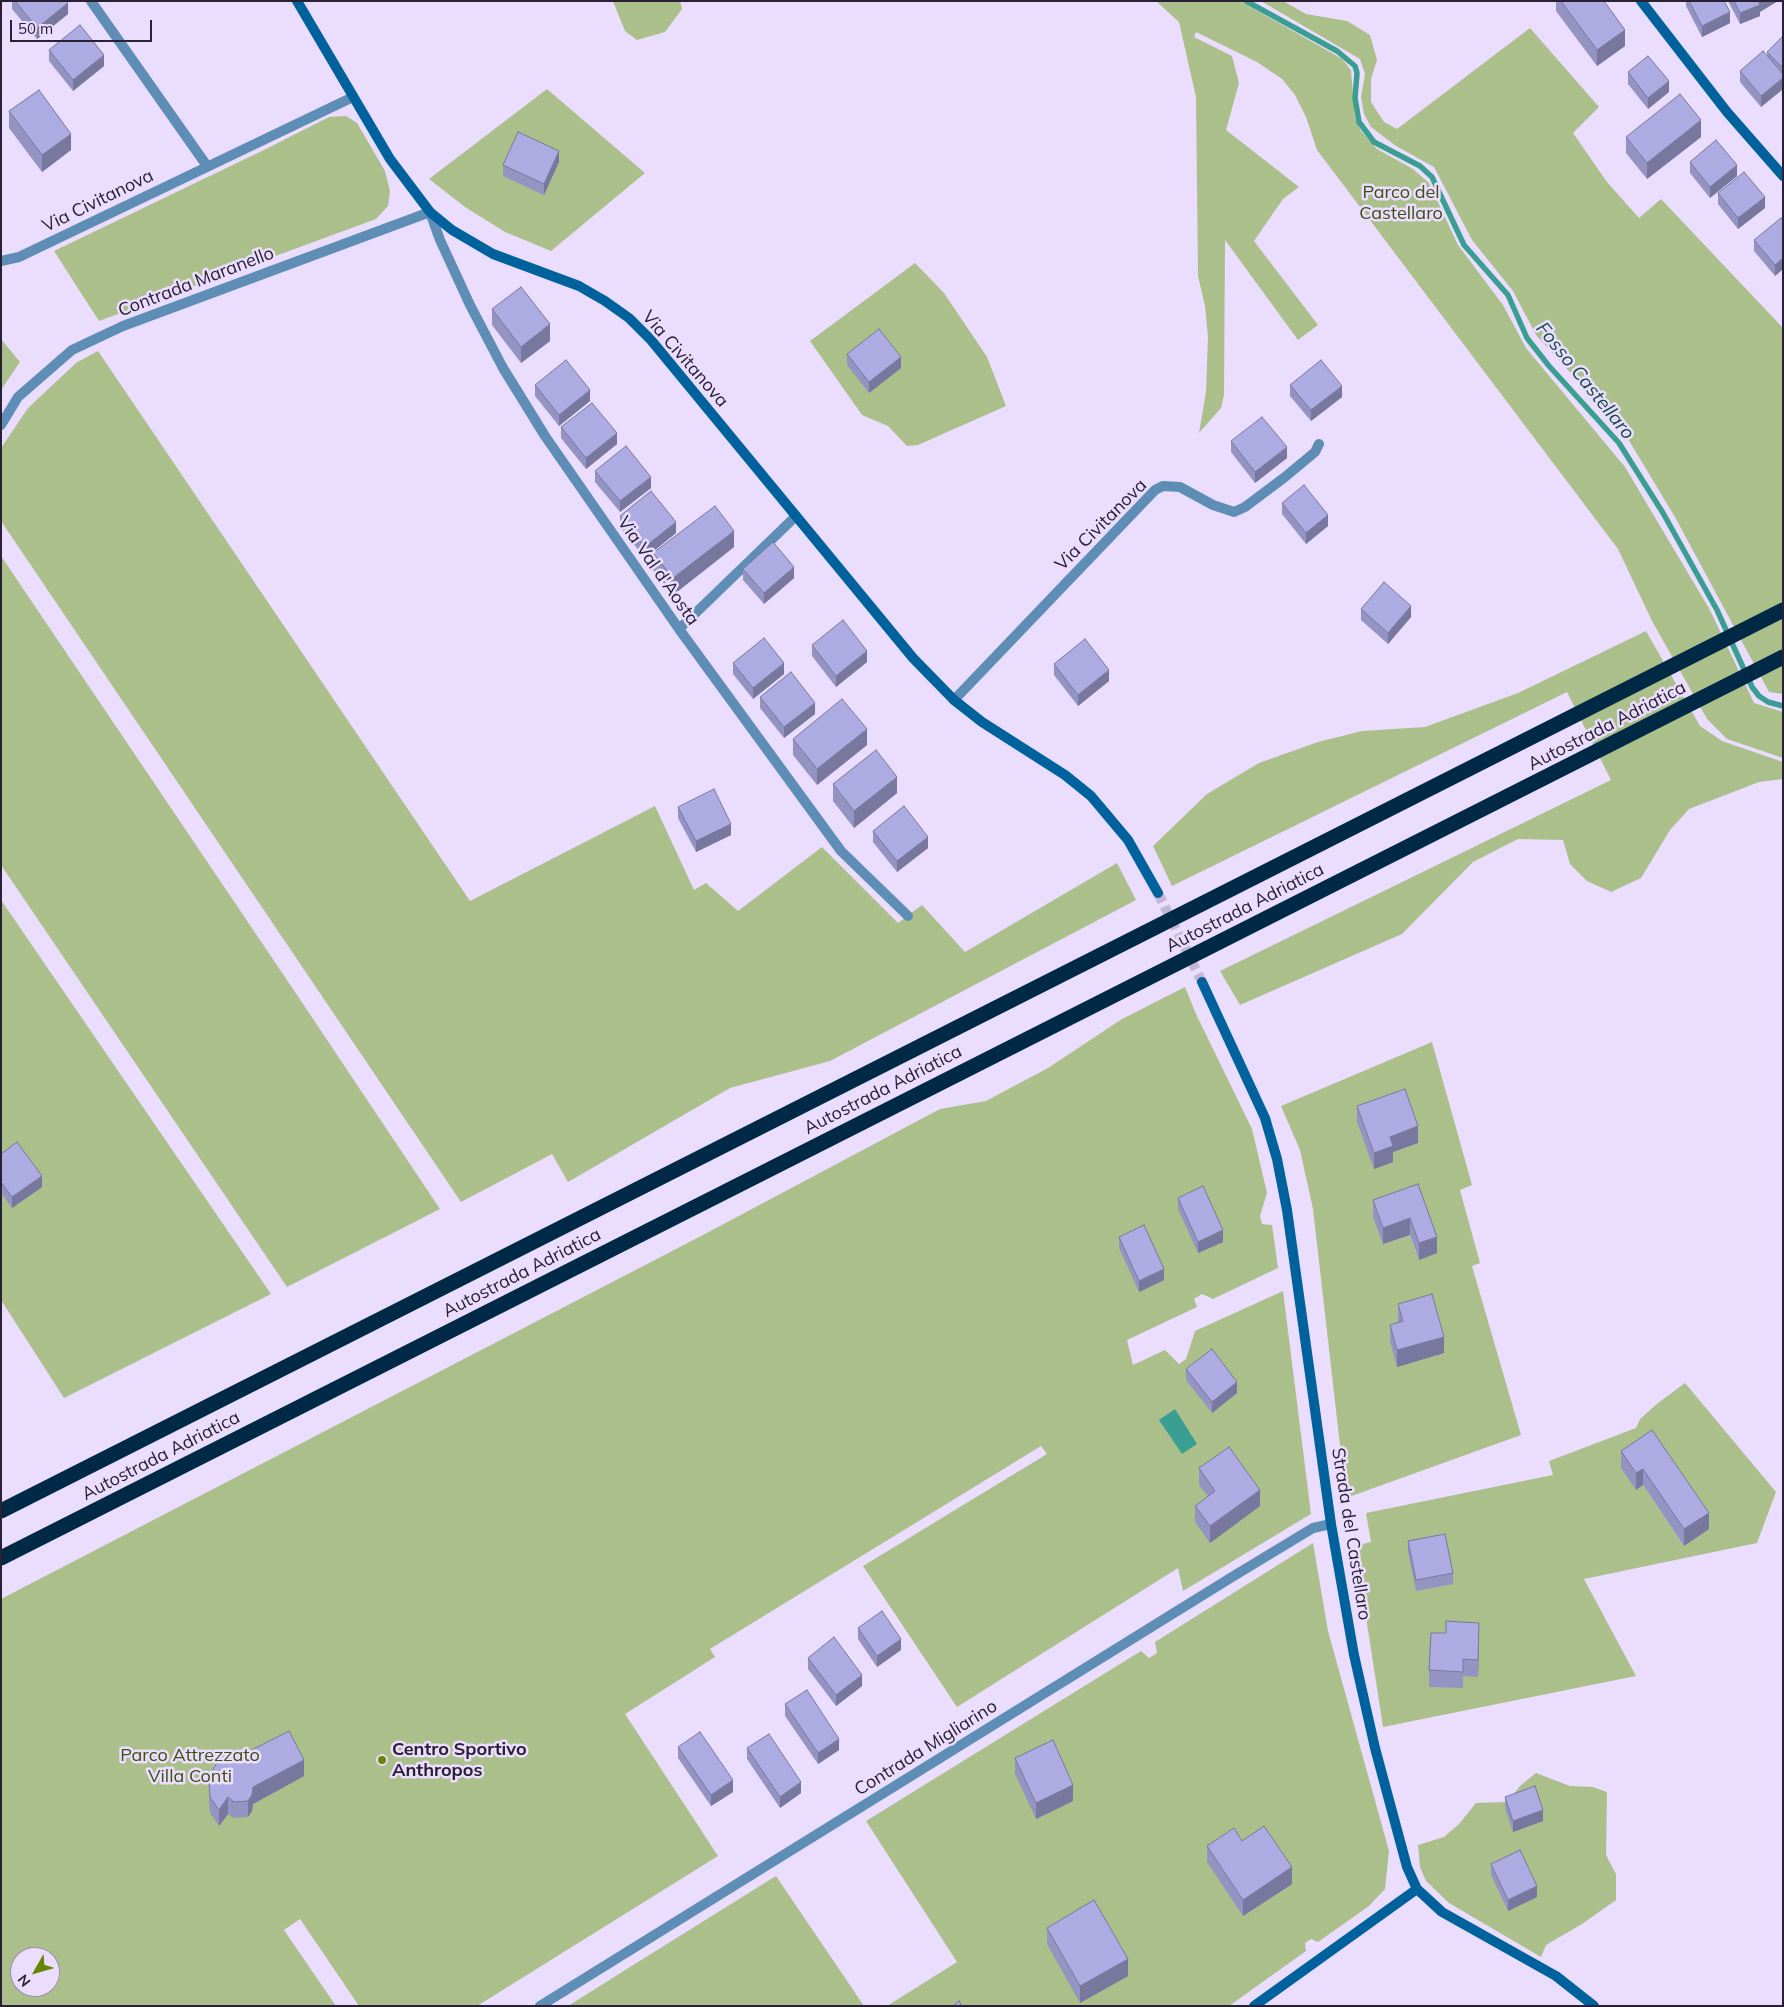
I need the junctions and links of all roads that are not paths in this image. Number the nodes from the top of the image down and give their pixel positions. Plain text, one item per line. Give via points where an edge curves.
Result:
1 (91, 1) edge
2 (297, 1) edge
3 (1641, 1) edge
4 (354, 97) junction
5 (207, 166) junction
6 (1783, 176) edge
7 (430, 212) junction
8 (1, 261) edge
9 (1, 425) edge
10 (1319, 444) dead end
11 (796, 516) junction
12 (1783, 610) edge
13 (679, 629) junction
14 (1783, 657) edge
15 (954, 700) junction
16 (1158, 893) tunnel mouth
17 (908, 916) dead end
18 (1202, 982) tunnel mouth
19 (1, 1511) edge
20 (1331, 1524) junction
21 (1, 1558) edge
22 (1418, 1889) junction
23 (540, 2006) edge
24 (1254, 2006) edge
25 (1594, 2006) edge

1 - 5 street
2 - 4 street, Via Civitanova
3 - 6 street
4 - 5 street, Via Civitanova
4 - 7 street, Via Civitanova via 390,159
5 - 8 street, Via Civitanova via 19,258
7 - 9 street, Contrada Maranello via 123,326 72,350 18,397
7 - 11 street, Via Civitanova via 452,230 493,254 578,286 629,318 651,340
7 - 13 street, Via Val d'Aosta via 447,256 503,368 545,436
10 - 15 street, Via Civitanova via 1315,452 1285,477 1234,512 1180,487 1163,486 1155,490
11 - 13 street
11 - 15 street, Via Civitanova via 912,658
12 - 19 highway, Autostrada Adriatica
13 - 17 street, Via Val d'Aosta via 841,851
14 - 21 highway, Autostrada Adriatica
15 - 16 street, Via Civitanova via 1091,796 1128,840
18 - 20 street, Strada del Castellaro via 1265,1118 1277,1159 1288,1210
20 - 22 street, Strada del Castellaro via 1375,1748 1407,1867
20 - 23 street, Contrada Migliarino via 1313,1528 1232,1577
22 - 24 street
22 - 25 street, Strada del Castellaro via 1446,1914 1556,1976

